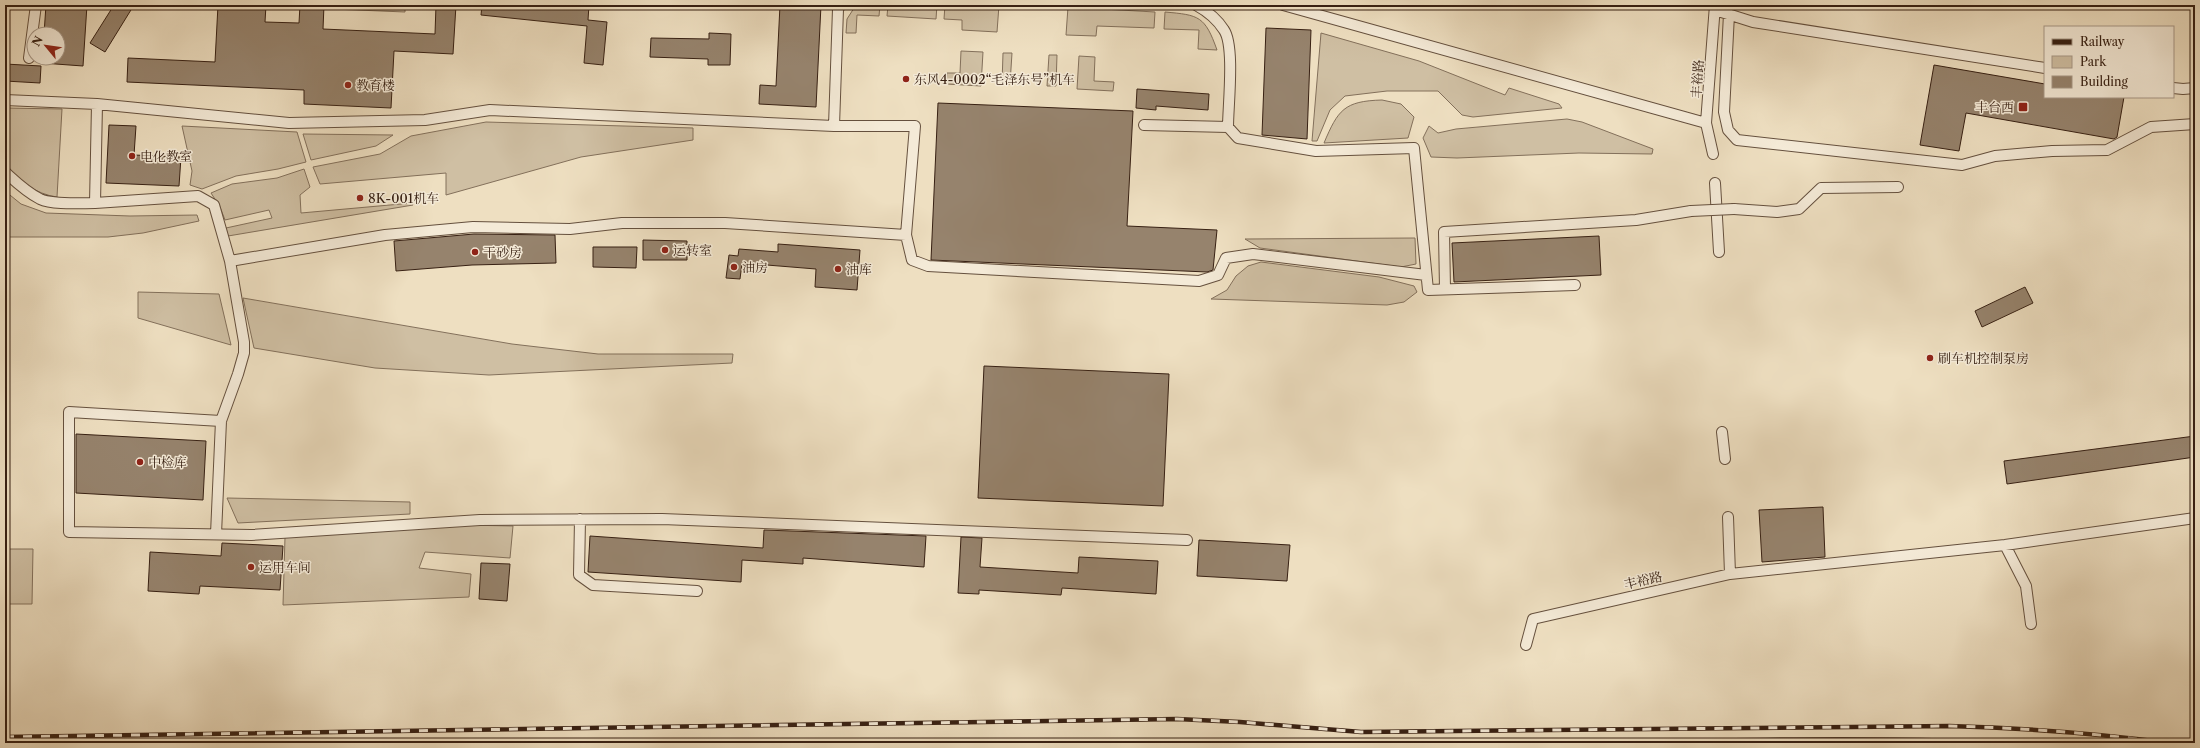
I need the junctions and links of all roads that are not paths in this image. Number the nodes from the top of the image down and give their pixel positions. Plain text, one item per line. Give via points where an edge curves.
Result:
1 (36, 5) edge
2 (841, 5) edge
3 (1196, 5) edge
4 (1283, 5) edge
5 (1715, 8) edge
6 (1729, 14) junction
7 (33, 26) edge
8 (2044, 68) edge
9 (2174, 88) edge
10 (2195, 88) edge
11 (5, 100) edge
12 (97, 104) junction
13 (1706, 123) junction
14 (2195, 124) edge
15 (1144, 125) dead end
16 (834, 126) junction
17 (1228, 127) junction
18 (1713, 154) dead end
19 (5, 172) edge
20 (1715, 183) dead end
21 (1898, 187) dead end
22 (95, 203) junction
23 (906, 235) junction
24 (1719, 252) dead end
25 (230, 261) junction
26 (1426, 275) junction
27 (1575, 285) dead end
28 (1445, 290) junction
29 (221, 421) junction
30 (1722, 432) dead end
31 (1725, 458) dead end
32 (1728, 517) dead end
33 (2195, 518) edge
34 (580, 519) junction
35 (216, 534) junction
36 (1187, 540) dead end
37 (2005, 545) junction
38 (1730, 574) junction
39 (698, 591) dead end
40 (2031, 624) dead end
41 (1526, 645) dead end

1 - 7 lane
2 - 16 lane via 838,9
3 - 17 lane via 1207,12 1224,30 1230,48
4 - 13 lane
5 - 6 lane
5 - 13 lane, 丰裕路
6 - 8 lane via 1753,22
6 - 14 lane via 1724,112 1728,130 1738,140 1962,165 1996,156 2107,150 2151,127
9 - 10 lane
11 - 12 lane
12 - 16 lane via 289,123 425,120 490,110
12 - 22 lane
13 - 18 lane, 丰裕路
15 - 17 lane
16 - 23 lane via 915,126
17 - 26 lane via 1238,138 1316,151 1414,148
19 - 22 lane via 23,189 41,199
20 - 24 lane
21 - 28 lane, bridge via 1821,188 1799,209 1777,212 1734,209 1691,211 1636,220 1444,232
22 - 25 lane via 198,196 214,205
23 - 25 lane via 725,223 622,224 570,229 474,227 385,236
23 - 26 lane via 912,260 928,266 1200,281 1218,276 1226,258 1253,254
25 - 29 lane via 244,353
26 - 28 lane via 1428,290
27 - 28 lane
29 - 35 lane
29 - 35 lane via 69,412 69,532
30 - 31 lane
32 - 38 lane
33 - 37 lane
34 - 35 lane via 480,520 251,535
34 - 36 lane via 662,519
34 - 39 lane via 579,575 593,585
37 - 38 lane
37 - 40 lane via 2026,586
38 - 41 lane, 丰裕路 via 1533,619

